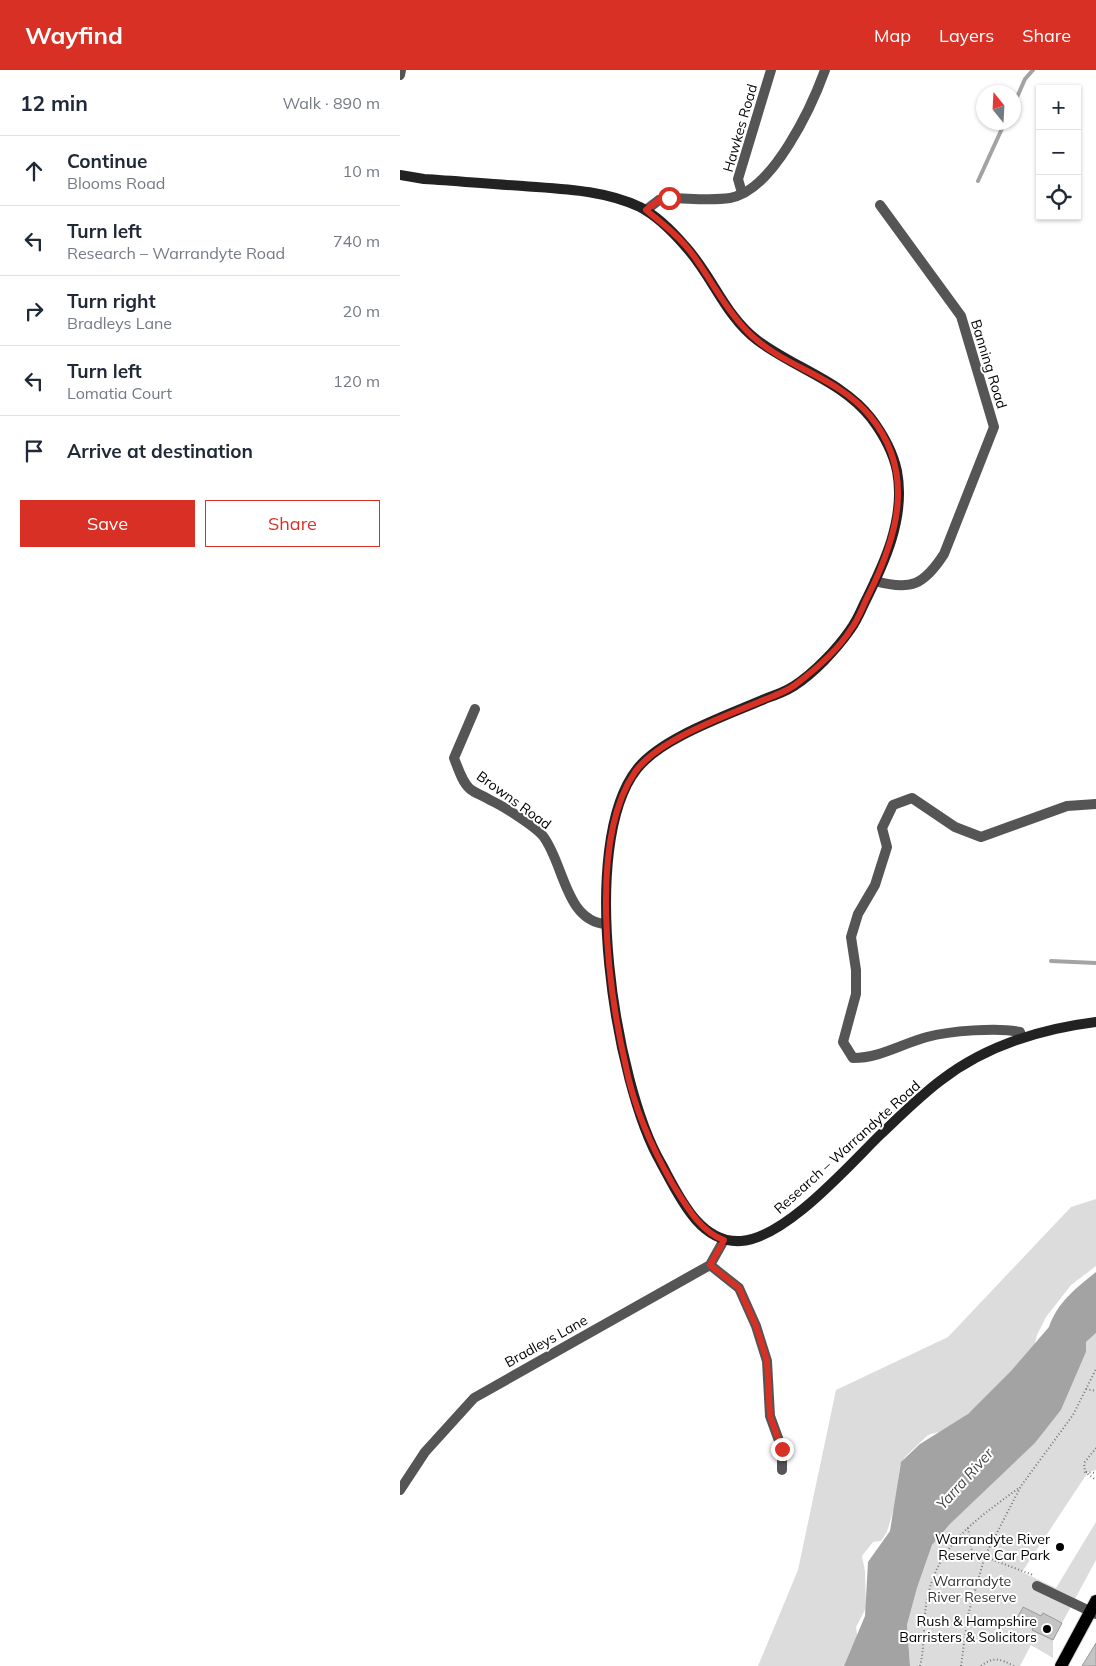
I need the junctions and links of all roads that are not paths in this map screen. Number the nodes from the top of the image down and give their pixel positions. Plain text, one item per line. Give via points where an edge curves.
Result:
1 (401, 70) edge
2 (771, 70) edge
3 (825, 70) edge
4 (400, 75) edge
5 (400, 175) edge
6 (742, 193) junction
7 (880, 205) dead end
8 (646, 210) junction
9 (875, 581) junction
10 (475, 709) dead end
11 (1096, 804) edge
12 (606, 924) junction
13 (1096, 1022) edge
14 (1022, 1037) junction
15 (724, 1240) junction
16 (710, 1265) junction
17 (782, 1470) dead end
18 (400, 1490) edge
19 (1038, 1586) dead end
20 (1094, 1609) edge
21 (1061, 1666) edge

1 - 4 street
2 - 6 street, Hawkes Road via 738,179
3 - 6 street via 813,101 786,149 767,172
5 - 8 main road via 574,190 608,196
6 - 8 street via 731,198 669,198 659,200
7 - 9 street, Banning Road via 961,316 994,427 944,554 933,571 919,583 904,587
8 - 9 main road via 692,252 728,309 754,339 836,386 868,414 886,440 898,474 898,512 890,546
9 - 12 main road via 852,629 793,687 657,750 636,770 618,802 608,844
10 - 12 street, Browns Road via 454,758 461,776 470,788 543,835 560,866 568,892 582,914 590,921
11 - 14 street via 1067,806 981,837 955,827 912,798 893,805 882,828 887,847 875,885 858,914 851,938 856,994 843,1042 853,1058 871,1058 929,1036 1004,1028 1020,1032
12 - 15 main road via 626,1070 654,1151 686,1206 712,1236
13 - 14 main road, Research – Warrandyte Road
14 - 15 main road, Research – Warrandyte Road via 976,1057 941,1080 780,1227 760,1238 739,1242
15 - 16 street
16 - 17 street via 739,1288 756,1326 767,1361 770,1416 782,1449
16 - 18 street, Bradleys Lane via 474,1398 425,1452
19 - 20 street
20 - 21 main road

